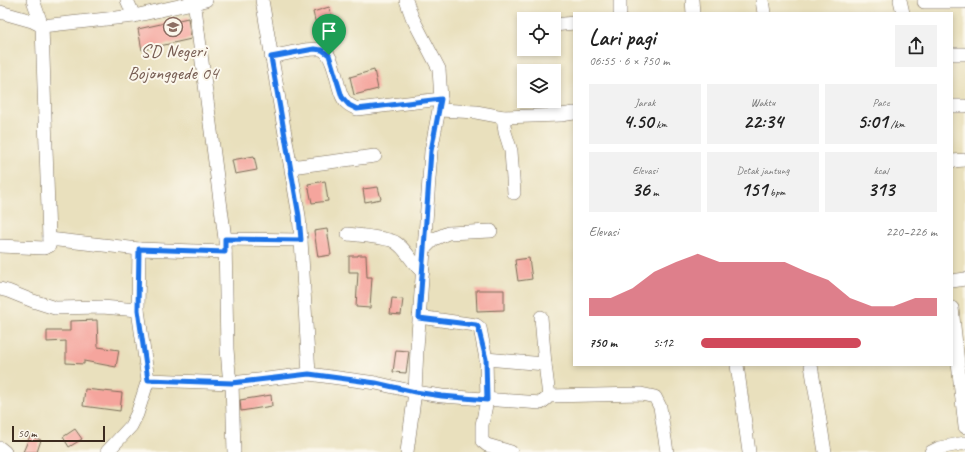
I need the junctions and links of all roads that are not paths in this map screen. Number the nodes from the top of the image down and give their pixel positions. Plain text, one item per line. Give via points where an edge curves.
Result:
1 (33, 0) edge
2 (127, 0) edge
3 (262, 0) edge
4 (406, 0) edge
5 (620, 0) edge
6 (692, 0) edge
7 (762, 0) edge
8 (900, 0) edge
9 (198, 1) edge
10 (924, 2) dead end
11 (965, 2) edge
12 (0, 12) edge
13 (620, 12) edge
14 (693, 12) edge
15 (764, 12) edge
16 (903, 12) edge
17 (134, 16) junction
18 (573, 23) edge
19 (561, 24) edge
20 (42, 26) junction
21 (953, 54) edge
22 (965, 54) edge
23 (271, 57) junction
24 (441, 105) junction
25 (953, 106) edge
26 (965, 106) edge
27 (573, 112) edge
28 (503, 117) junction
29 (375, 156) dead end
30 (965, 160) edge
31 (953, 161) edge
32 (291, 167) junction
33 (514, 193) dead end
34 (491, 231) dead end
35 (348, 234) dead end
36 (49, 239) junction
37 (301, 240) junction
38 (225, 245) junction
39 (0, 246) edge
40 (425, 248) junction
41 (139, 249) junction
42 (423, 272) junction
43 (965, 279) edge
44 (953, 281) edge
45 (0, 289) edge
46 (138, 310) junction
47 (953, 315) edge
48 (541, 317) dead end
49 (419, 318) junction
50 (486, 359) junction
51 (544, 364) junction
52 (737, 366) edge
53 (810, 366) edge
54 (309, 374) junction
55 (962, 378) edge
56 (148, 380) junction
57 (232, 383) junction
58 (415, 392) junction
59 (549, 396) junction
60 (487, 400) junction
61 (964, 421) edge
62 (965, 444) edge
63 (0, 448) edge
64 (5, 452) edge
65 (107, 452) edge
66 (234, 452) edge
67 (407, 452) edge
68 (511, 452) edge
69 (667, 452) edge
70 (749, 452) edge
71 (825, 452) edge
72 (931, 452) edge

1 - 20 street
2 - 17 street
3 - 23 street
4 - 24 street via 439,69
5 - 13 street
6 - 14 street
7 - 15 street
8 - 16 street
9 - 17 street
9 - 38 street
10 - 11 street
12 - 20 street via 32,20
17 - 20 street
18 - 19 street
20 - 36 street
21 - 22 street
23 - 24 street via 314,49 322,50 329,55 342,97 357,109
23 - 32 street
24 - 28 street
24 - 40 street via 431,151
25 - 26 street
27 - 28 street
28 - 33 street via 511,151
29 - 32 street
30 - 31 street
32 - 37 street
34 - 40 street via 448,233 434,238
35 - 42 street via 395,241
36 - 39 street via 49,246 44,248
36 - 41 street
37 - 38 street
37 - 54 street
38 - 41 street
38 - 57 street via 227,349
40 - 42 street
41 - 46 street
42 - 49 street
43 - 44 street
45 - 46 street via 55,308
46 - 56 street
47 - 55 street
48 - 51 street
49 - 50 street via 476,325
49 - 58 street
50 - 51 street
50 - 60 street
51 - 59 street
52 - 70 street
53 - 71 street
54 - 57 street
54 - 58 street via 376,383
55 - 61 street
56 - 57 street
56 - 65 street via 131,426
57 - 66 street
58 - 60 street
58 - 67 street
59 - 60 street via 541,403
59 - 69 street via 641,394 655,397 660,407
60 - 68 street via 482,441 484,444
62 - 72 street via 939,448
63 - 64 street

